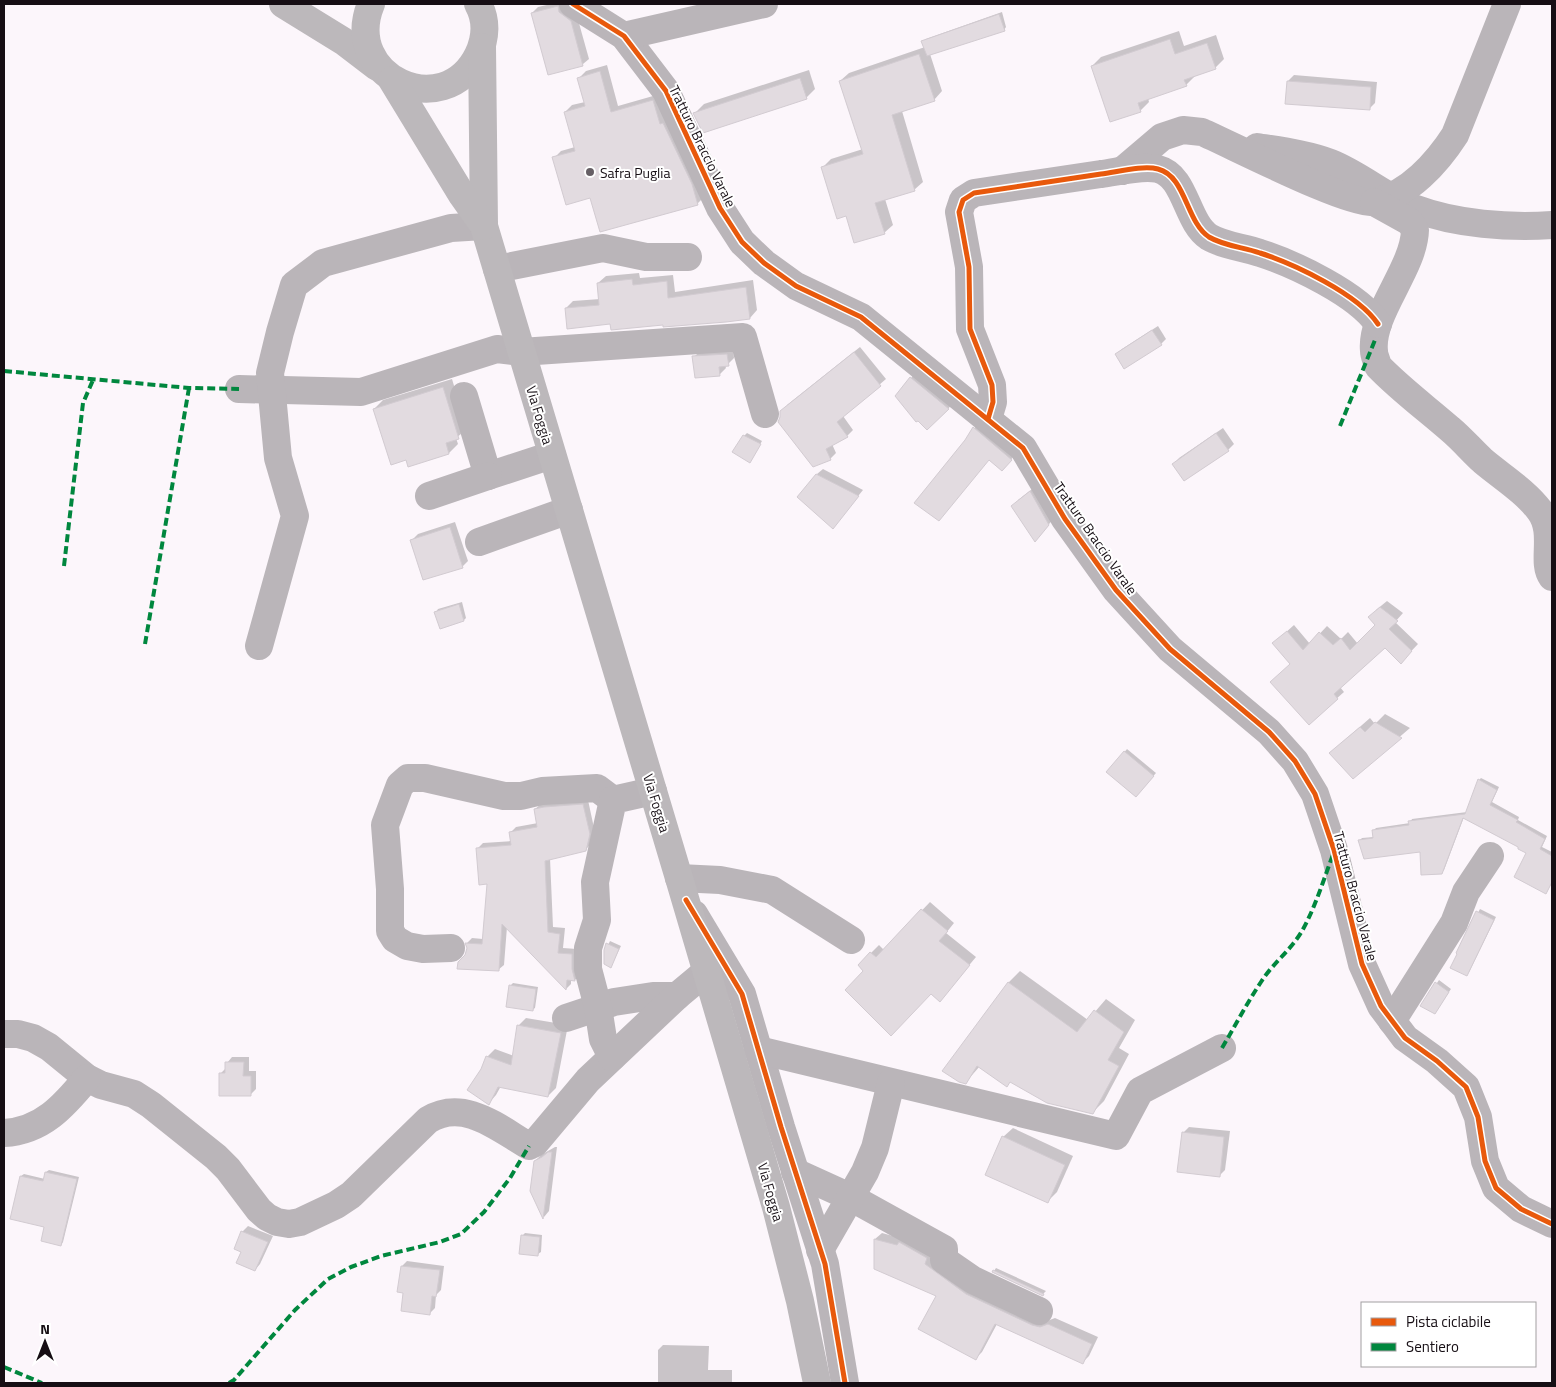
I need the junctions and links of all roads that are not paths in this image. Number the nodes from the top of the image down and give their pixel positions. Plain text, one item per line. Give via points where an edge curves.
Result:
1 (283, 4) edge
2 (371, 4) edge
3 (573, 4) edge
4 (764, 4) edge
5 (1507, 4) edge
6 (485, 20) edge
7 (624, 36) junction
8 (387, 75) junction
9 (1122, 171) junction
10 (1382, 199) junction
11 (1552, 225) edge
12 (484, 226) junction
13 (688, 257) dead end
14 (497, 269) junction
15 (1378, 324) junction
16 (521, 352) junction
17 (239, 389) dead end
18 (270, 390) junction
19 (464, 396) dead end
20 (765, 414) dead end
21 (988, 419) junction
22 (552, 455) junction
23 (488, 476) junction
24 (429, 496) dead end
25 (569, 510) junction
26 (479, 542) dead end
27 (1552, 577) edge
28 (259, 646) dead end
29 (653, 791) junction
30 (613, 800) junction
31 (1490, 856) dead end
32 (682, 889) junction
33 (850, 940) dead end
34 (451, 948) dead end
35 (707, 971) junction
36 (677, 996) junction
37 (598, 1007) junction
38 (566, 1018) dead end
39 (1392, 1021) junction
40 (4, 1034) edge
41 (1222, 1048) dead end
42 (758, 1050) junction
43 (612, 1057) junction
44 (87, 1078) junction
45 (891, 1083) junction
46 (4, 1133) edge
47 (795, 1172) junction
48 (850, 1197) junction
49 (1552, 1224) edge
50 (820, 1250) junction
51 (1039, 1311) dead end
52 (817, 1383) edge
53 (845, 1383) edge

1 - 8 main road via 343,41
2 - 8 main road, Via Foggia via 366,40 372,57
3 - 7 street, Tratturo Braccio Varale
4 - 7 street
5 - 10 street via 1455,134 1443,154 1414,182
6 - 8 main road, Via Foggia via 474,64 445,86 409,87
6 - 12 main road, Via Foggia
7 - 21 street, Tratturo Braccio Varale via 666,91 720,208 742,242 764,264 796,286 861,317
8 - 12 main road, Via Foggia
9 - 10 street via 1162,137 1183,130 1202,132 1331,191 1360,201
9 - 15 street via 1149,168 1169,174 1197,226 1208,236 1278,258 1303,270 1349,297 1371,314
9 - 21 street via 974,193 962,200 959,212 969,267 970,329 992,384 993,402
10 - 11 street via 1493,226
10 - 15 street via 1415,230 1412,249
12 - 14 main road, Via Foggia
12 - 18 street via 452,228 323,263 294,285 270,373
13 - 14 street via 646,257 603,248
14 - 16 main road, Via Foggia
15 - 27 street via 1374,351 1378,366 1481,459 1530,498 1542,513 1547,523
16 - 18 street via 497,349 361,392
16 - 20 street via 743,338
16 - 22 main road, Via Foggia
17 - 18 street
18 - 28 street via 278,458 295,516
19 - 23 street
21 - 39 street, Tratturo Braccio Varale via 1023,448 1065,519 1116,590 1170,649 1269,732 1295,761 1315,794 1334,850 1362,964 1381,1006
22 - 23 street
22 - 25 main road, Via Foggia
23 - 24 street
25 - 26 street
25 - 29 main road, Via Foggia
29 - 30 street
29 - 32 main road, Via Foggia
30 - 34 street via 597,788 512,796 425,778 408,778 400,785 385,825 390,931 395,939 407,946
30 - 37 street via 595,882 597,920 588,948 588,969
31 - 39 street via 1466,892 1454,924
32 - 33 street via 720,880 772,890
32 - 35 main road, Via Foggia
32 - 42 street via 742,994
35 - 36 street
35 - 52 main road, Via Foggia via 776,1207
36 - 37 street via 653,996
36 - 43 street
37 - 38 street
37 - 43 street via 603,1040
39 - 49 street, Tratturo Braccio Varale via 1405,1038 1466,1087 1478,1117 1485,1161 1496,1188 1521,1209
40 - 44 street via 33,1038
41 - 45 street via 1140,1091 1116,1136
42 - 45 street
42 - 47 street
43 - 44 street via 588,1080 535,1143 529,1146 470,1114 438,1114 428,1120 361,1188 336,1205 289,1224 267,1217 216,1157 151,1105 134,1094
44 - 46 street via 46,1120
45 - 48 street via 875,1148
47 - 48 street
47 - 50 street
48 - 50 street
48 - 51 street via 944,1249 944,1260 973,1280
50 - 53 street

